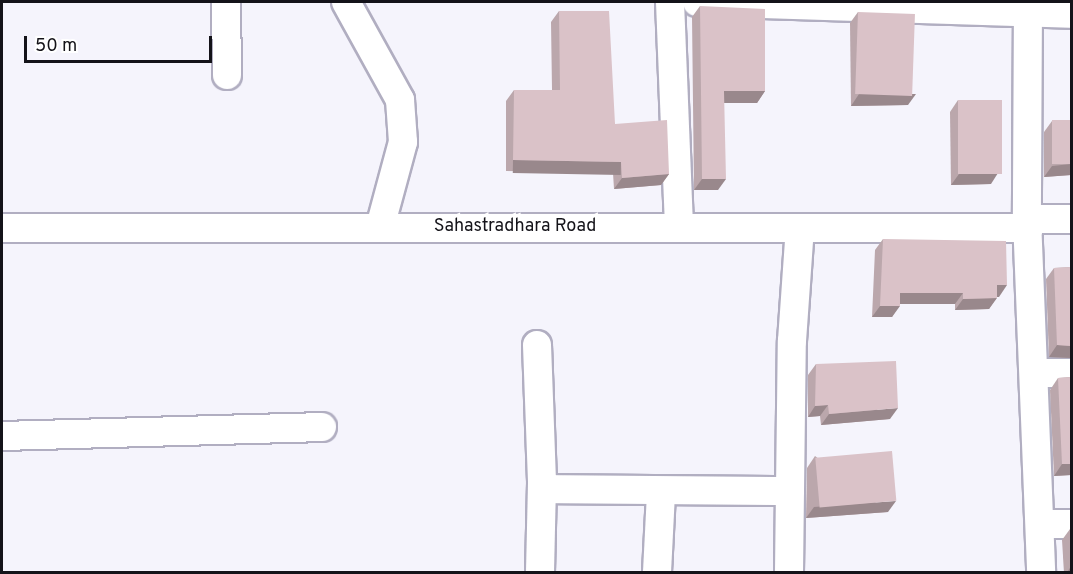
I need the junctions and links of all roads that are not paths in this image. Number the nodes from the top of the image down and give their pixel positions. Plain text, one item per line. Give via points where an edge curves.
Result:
1 (226, 2) edge
2 (346, 2) edge
3 (670, 2) edge
4 (697, 2) edge
5 (727, 2) edge
6 (1028, 8) edge
7 (1071, 14) edge
8 (227, 75) dead end
9 (1071, 219) edge
10 (1028, 224) junction
11 (380, 226) junction
12 (2, 228) edge
13 (679, 228) junction
14 (800, 228) junction
15 (537, 345) dead end
16 (1034, 373) junction
17 (1071, 373) edge
18 (322, 427) dead end
19 (2, 436) edge
20 (542, 481) junction
21 (790, 491) junction
22 (661, 492) junction
23 (1040, 524) junction
24 (1071, 524) edge
25 (540, 573) edge
26 (657, 573) edge
27 (789, 573) edge
28 (1041, 573) edge

1 - 8 street
2 - 11 street via 400,100 403,142
3 - 13 street
4 - 5 street
5 - 6 street
6 - 7 street
6 - 10 street
9 - 10 street, Sahastradhara Road
10 - 14 street, Sahastradhara Road
10 - 16 street
11 - 12 street, Sahastradhara Road via 206,232
11 - 13 street, Sahastradhara Road
13 - 14 street, Sahastradhara Road
14 - 21 street
15 - 20 street
16 - 17 street
16 - 23 street
18 - 19 street
20 - 22 street via 551,490
20 - 25 street
21 - 22 street
21 - 27 street
22 - 26 street
23 - 24 street
23 - 28 street

